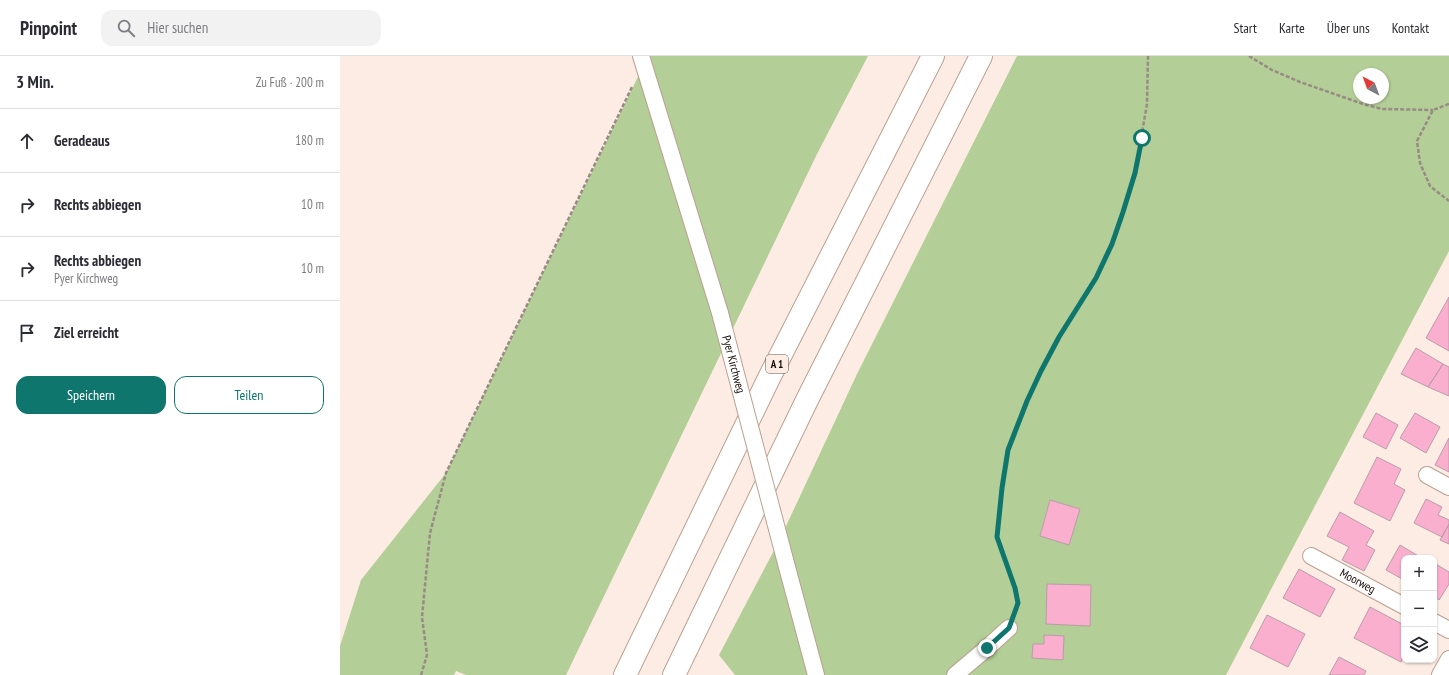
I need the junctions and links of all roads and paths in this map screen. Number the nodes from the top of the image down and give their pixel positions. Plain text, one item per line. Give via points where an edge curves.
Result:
1 (933, 56) edge
2 (981, 56) edge
3 (1148, 56) edge
4 (1249, 56) edge
5 (642, 60) edge
6 (1449, 104) edge
7 (1433, 110) junction
8 (1449, 200) edge
9 (1427, 475) dead end
10 (1449, 487) edge
11 (1311, 556) dead end
12 (1401, 604) edge
13 (1437, 624) edge
14 (1009, 628) joint
15 (1449, 630) edge
16 (1449, 659) edge
17 (421, 675) edge
18 (625, 675) edge
19 (674, 675) edge
20 (816, 675) edge
21 (955, 675) edge
22 (1440, 675) edge

1 - 18 highway, A 1 via 770,378
2 - 19 highway via 816,383
3 - 14 path via 1147,104 1135,173 1112,244 1096,278 1059,337 1027,401 1008,450 997,537 1018,603
4 - 7 path via 1272,70 1300,82 1363,104 1382,109
5 - 17 path via 446,473 430,533 422,617 427,655
5 - 20 street, Pyer Kirchweg, bridge via 720,313
6 - 7 path
7 - 8 path via 1417,140 1420,163 1430,186
9 - 10 street
11 - 12 street, Moorweg
13 - 15 street
14 - 21 street
16 - 22 street

